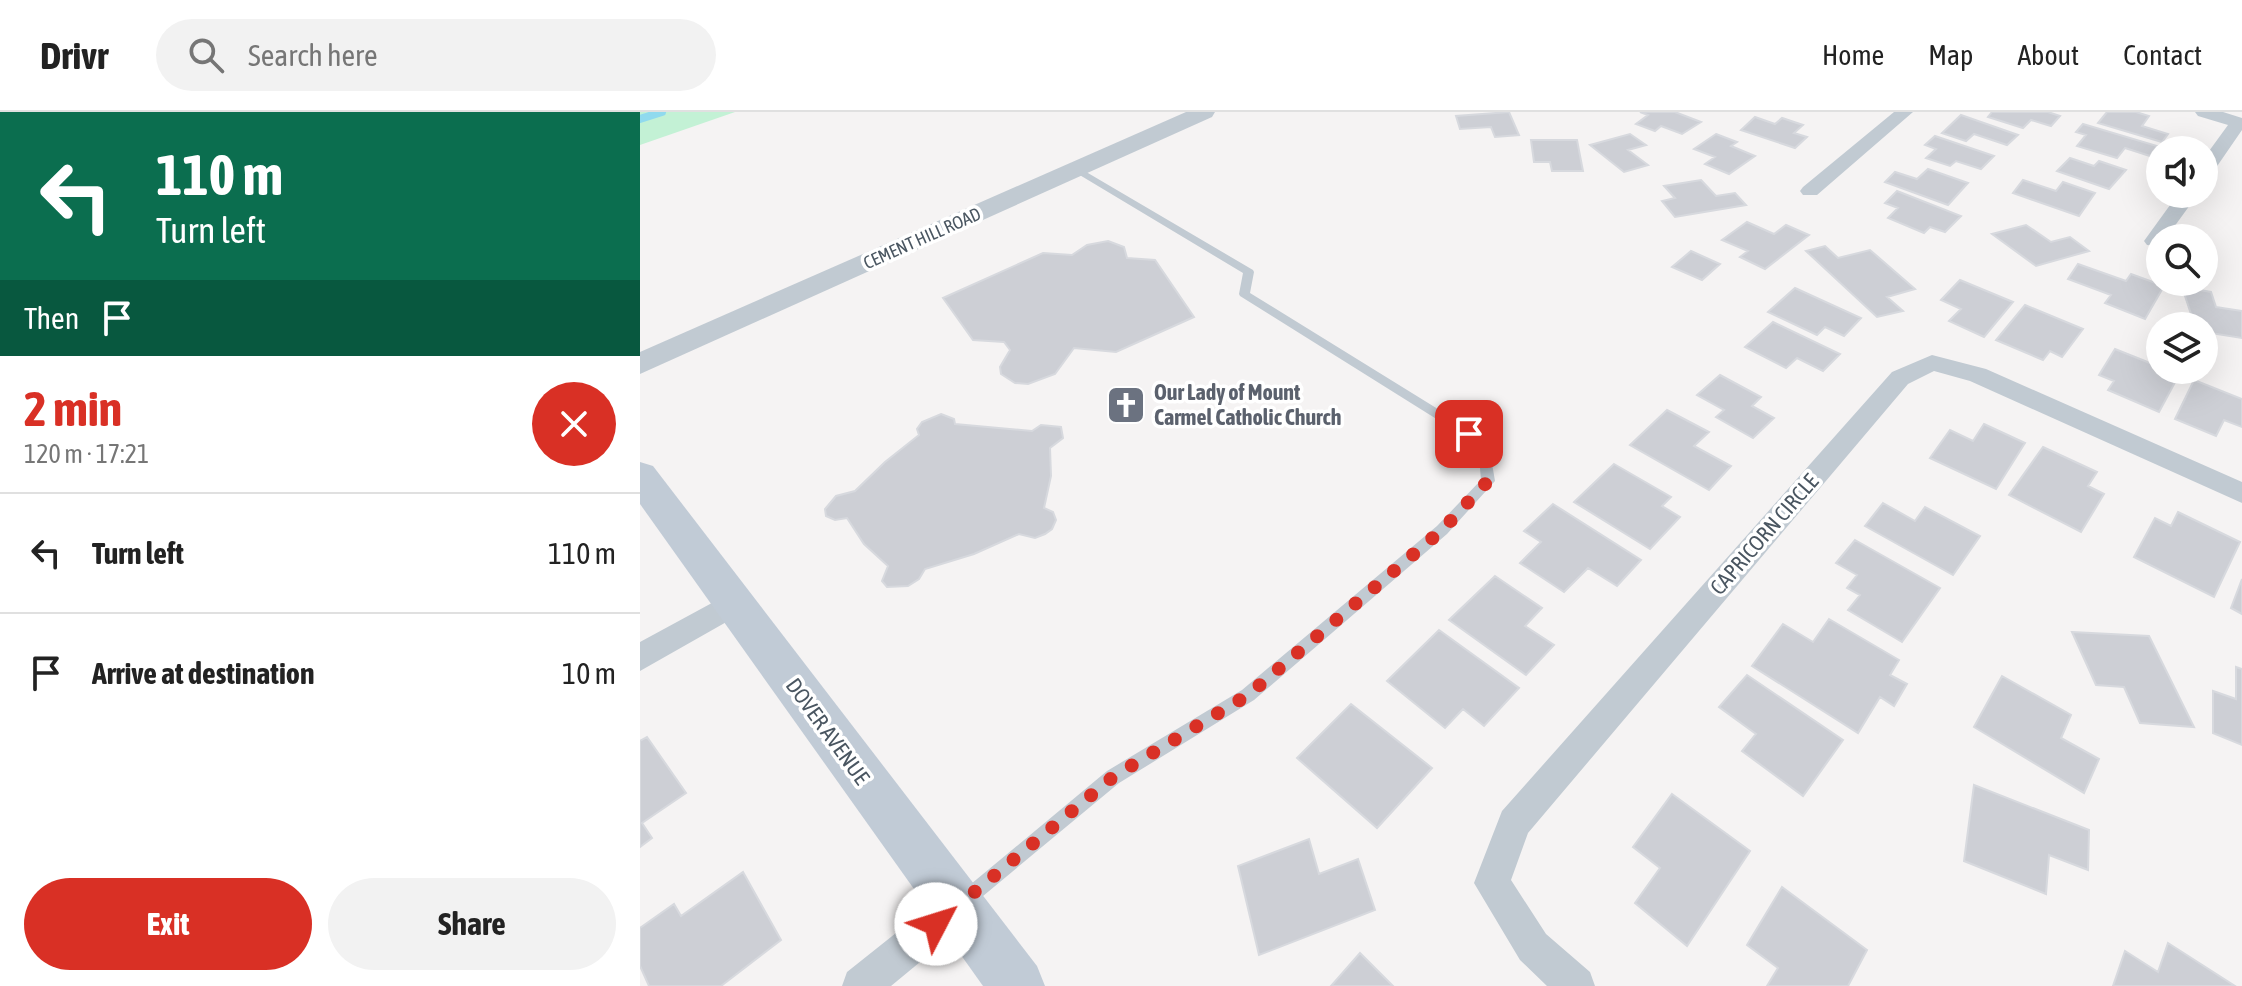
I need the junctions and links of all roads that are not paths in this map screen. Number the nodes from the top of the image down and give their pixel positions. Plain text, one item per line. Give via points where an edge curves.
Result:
1 (1204, 112) edge
2 (1904, 112) edge
3 (2204, 112) edge
4 (2240, 122) edge
5 (2218, 152) edge
6 (1076, 169) junction
7 (1810, 191) dead end
8 (640, 364) edge
9 (640, 476) edge
10 (2242, 493) edge
11 (734, 603) junction
12 (640, 658) edge
13 (958, 907) junction
14 (861, 986) edge
15 (1017, 986) edge
16 (1576, 986) edge

1 - 6 street, CEMENT HILL ROAD
2 - 7 street
3 - 4 street
4 - 5 street
6 - 8 street, CEMENT HILL ROAD
6 - 13 lane via 1249,272 1244,294 1484,443 1488,481 1442,530 1248,695 1113,777
9 - 11 main road, DOVER AVENUE
10 - 16 street, CAPRICORN CIRCLE via 1978,375 1932,363 1900,378 1514,823 1492,883 1533,947
11 - 12 street
11 - 13 main road, DOVER AVENUE
13 - 14 street
13 - 15 main road, DOVER AVENUE

